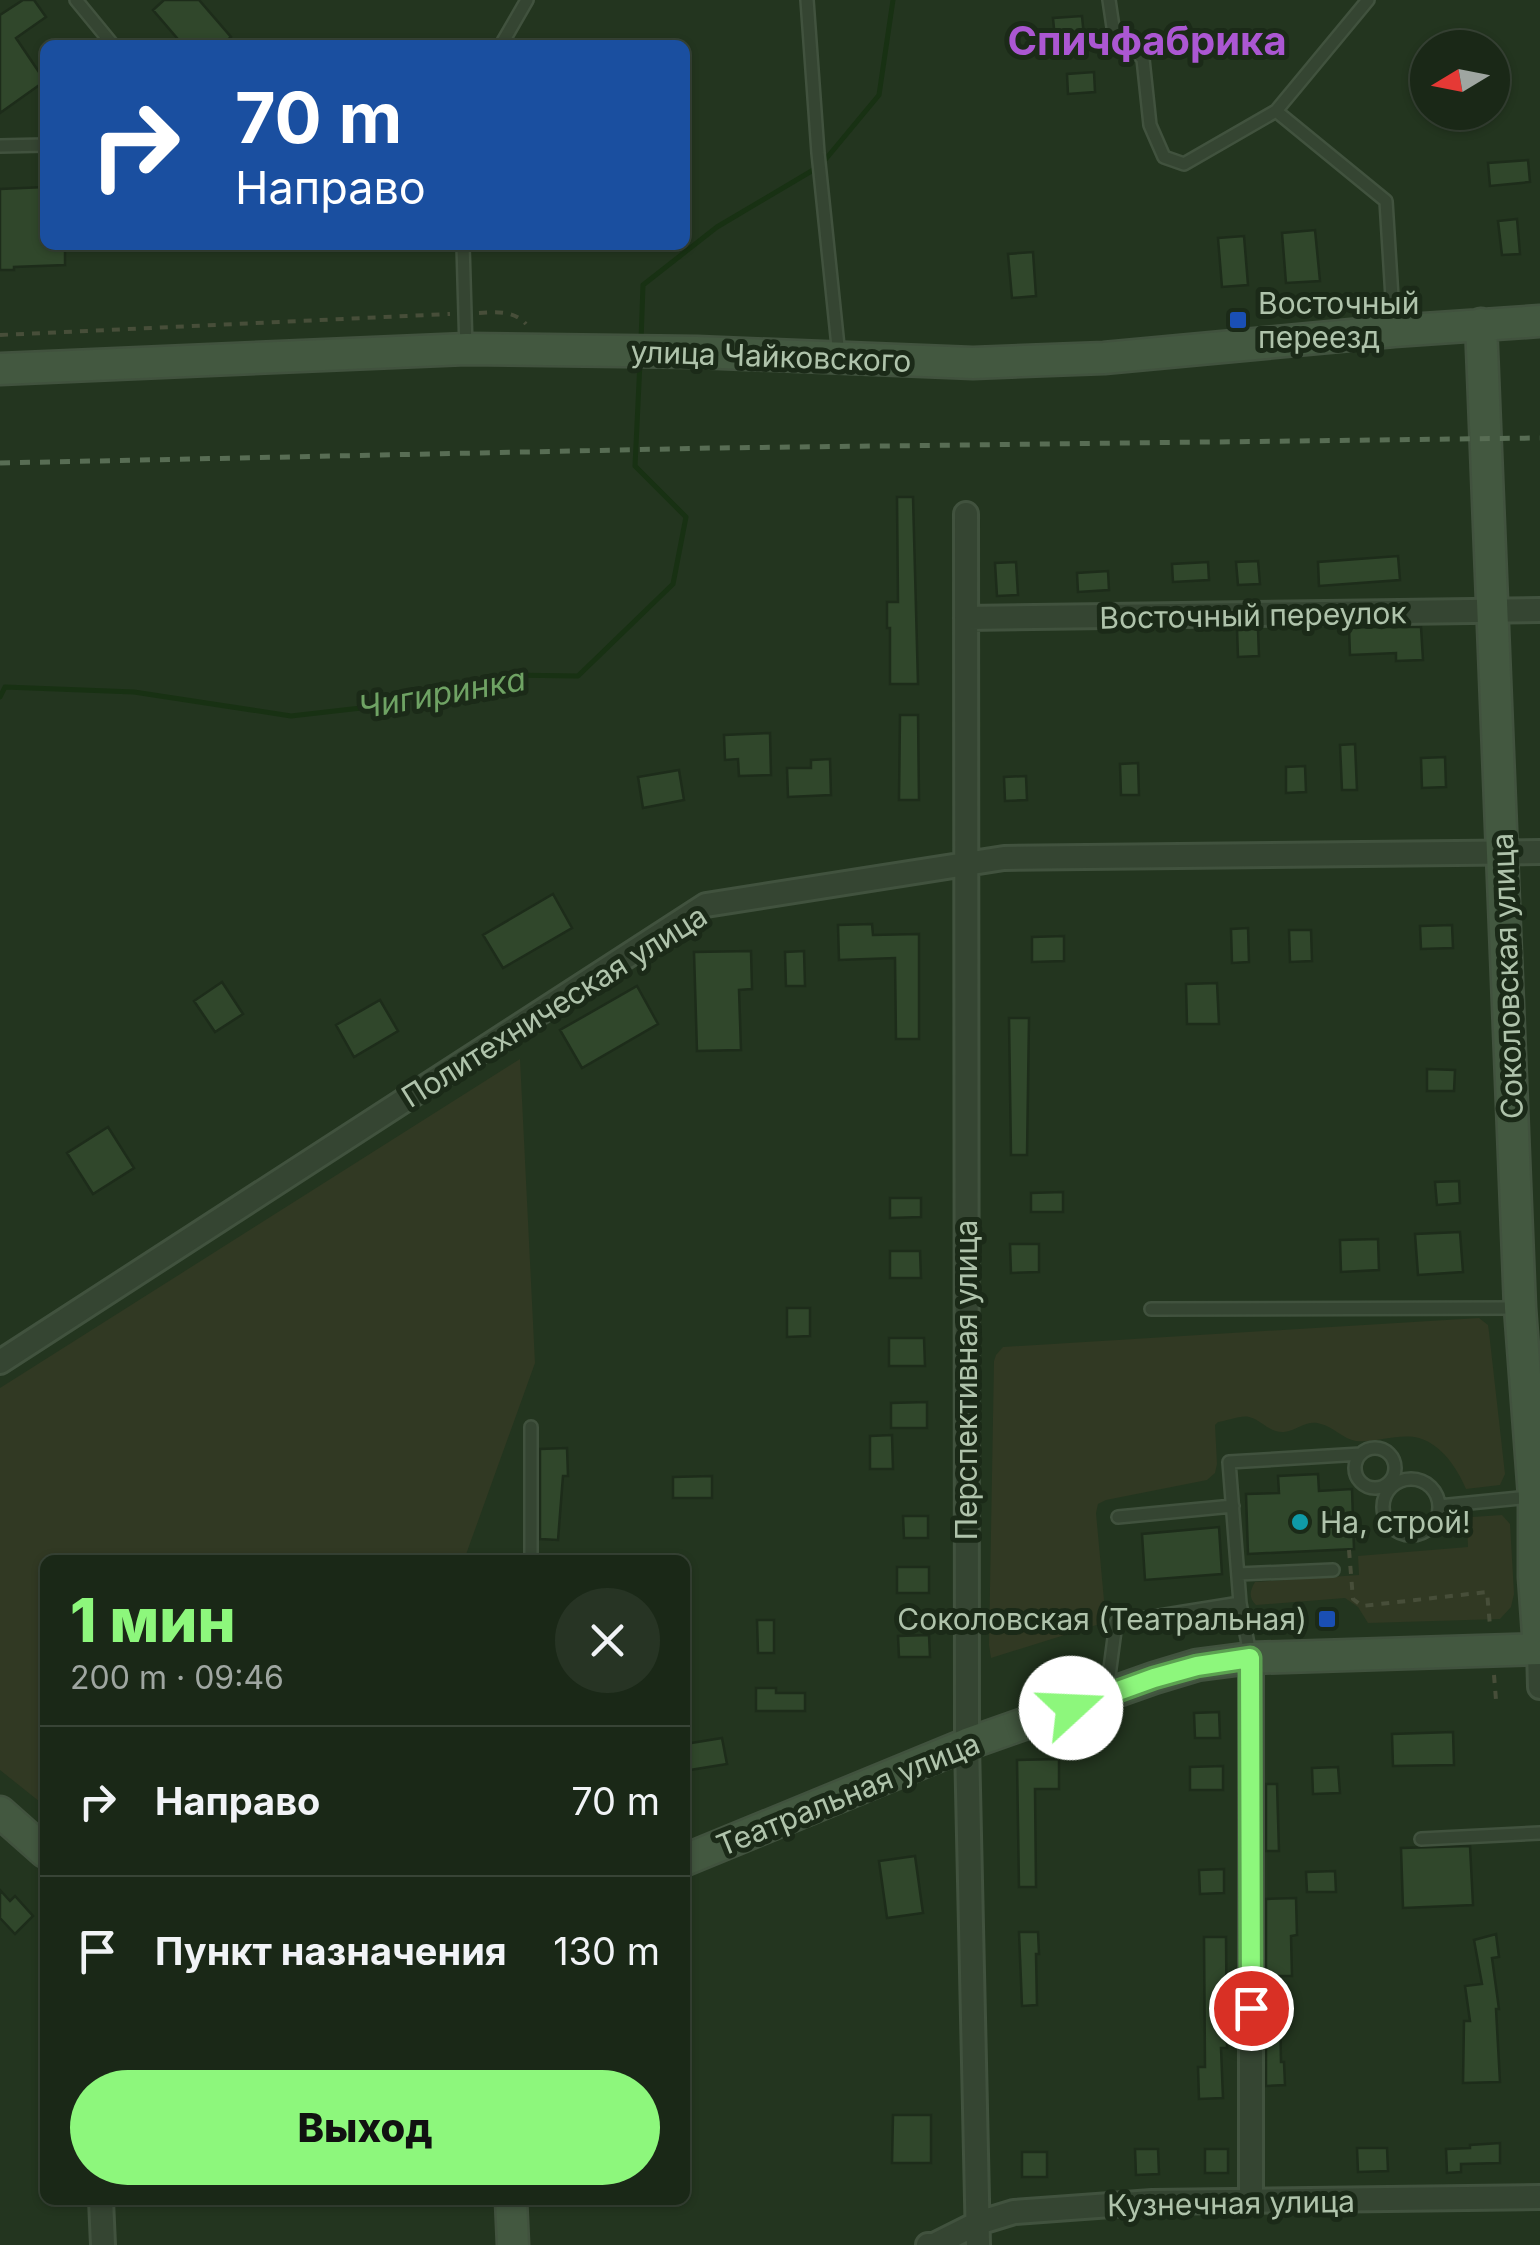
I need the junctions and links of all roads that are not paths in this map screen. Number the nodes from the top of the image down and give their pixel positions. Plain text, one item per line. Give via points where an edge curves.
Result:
1 (76, 0) edge
2 (527, 0) edge
3 (807, 0) edge
4 (1109, 0) edge
5 (1368, 0) edge
6 (109, 40) edge
7 (505, 40) edge
8 (1276, 111) junction
9 (0, 146) edge
10 (40, 146) edge
11 (463, 250) edge
12 (1540, 321) edge
13 (1481, 324) junction
14 (1394, 331) junction
15 (466, 349) junction
16 (839, 356) junction
17 (0, 369) edge
18 (966, 514) dead end
19 (1540, 610) edge
20 (1492, 612) junction
21 (966, 618) junction
22 (1502, 852) junction
23 (1540, 852) edge
24 (965, 864) junction
25 (1520, 1308) junction
26 (1151, 1309) dead end
27 (0, 1362) edge
28 (531, 1427) dead end
29 (1361, 1454) junction
30 (1393, 1460) junction
31 (1409, 1478) junction
32 (1534, 1496) junction
33 (1232, 1506) junction
34 (1439, 1506) junction
35 (1118, 1516) dead end
36 (531, 1555) edge
37 (1334, 1570) dead end
38 (1238, 1574) junction
39 (1240, 1604) junction
40 (1540, 1648) edge
41 (1250, 1658) junction
42 (1540, 1687) edge
43 (1106, 1695) junction
44 (966, 1744) junction
45 (0, 1812) edge
46 (1540, 1833) edge
47 (1421, 1839) dead end
48 (40, 1848) edge
49 (690, 1858) edge
50 (1540, 2197) edge
51 (1251, 2202) junction
52 (101, 2205) edge
53 (511, 2205) edge
54 (978, 2234) edge
55 (103, 2245) edge
56 (513, 2245) edge
57 (928, 2245) edge

1 - 6 lane
2 - 7 lane
3 - 16 lane
4 - 8 lane via 1114,26 1143,59 1150,125 1164,157 1184,164
5 - 8 lane
8 - 14 lane via 1386,202
9 - 10 lane
11 - 15 lane
12 - 13 street, улица Чайковского
13 - 14 street, улица Чайковского
13 - 20 street, Соколовская улица
14 - 16 street, улица Чайковского via 1104,358 973,363
15 - 16 street, улица Чайковского
15 - 17 street, улица Чайковского
18 - 21 street, Перспективная улица
19 - 20 street, Восточный переулок
20 - 21 street, Восточный переулок
20 - 22 street, Соколовская улица
21 - 24 street, Перспективная улица
22 - 23 street, Политехническая улица
22 - 24 street, Политехническая улица via 1004,858
22 - 25 street, Соколовская улица
24 - 27 street, Политехническая улица via 706,905
24 - 44 street, Перспективная улица
25 - 26 lane
25 - 32 street, Соколовская улица
28 - 36 lane
29 - 30 lane via 1378,1448
29 - 30 lane via 1358,1478 1374,1488 1391,1479
29 - 33 lane via 1229,1462
30 - 31 lane
31 - 34 lane via 1430,1486
31 - 34 lane via 1384,1496 1391,1527 1422,1533 1434,1524
32 - 34 lane
32 - 40 street, Соколовская улица
33 - 35 lane
33 - 38 lane
37 - 38 lane
38 - 39 lane
39 - 41 lane
39 - 43 lane via 1116,1622
40 - 41 street, Театральная улица
40 - 42 street, Соколовская улица
41 - 43 street, Театральная улица via 1197,1666
41 - 51 street
43 - 44 street, Театральная улица
44 - 49 street, Театральная улица
44 - 54 street, Перспективная улица
45 - 48 street
46 - 47 lane
50 - 51 street, Кузнечная улица
51 - 54 street, Кузнечная улица via 1014,2212
52 - 55 street
53 - 56 street
54 - 57 street, Кузнечная улица

